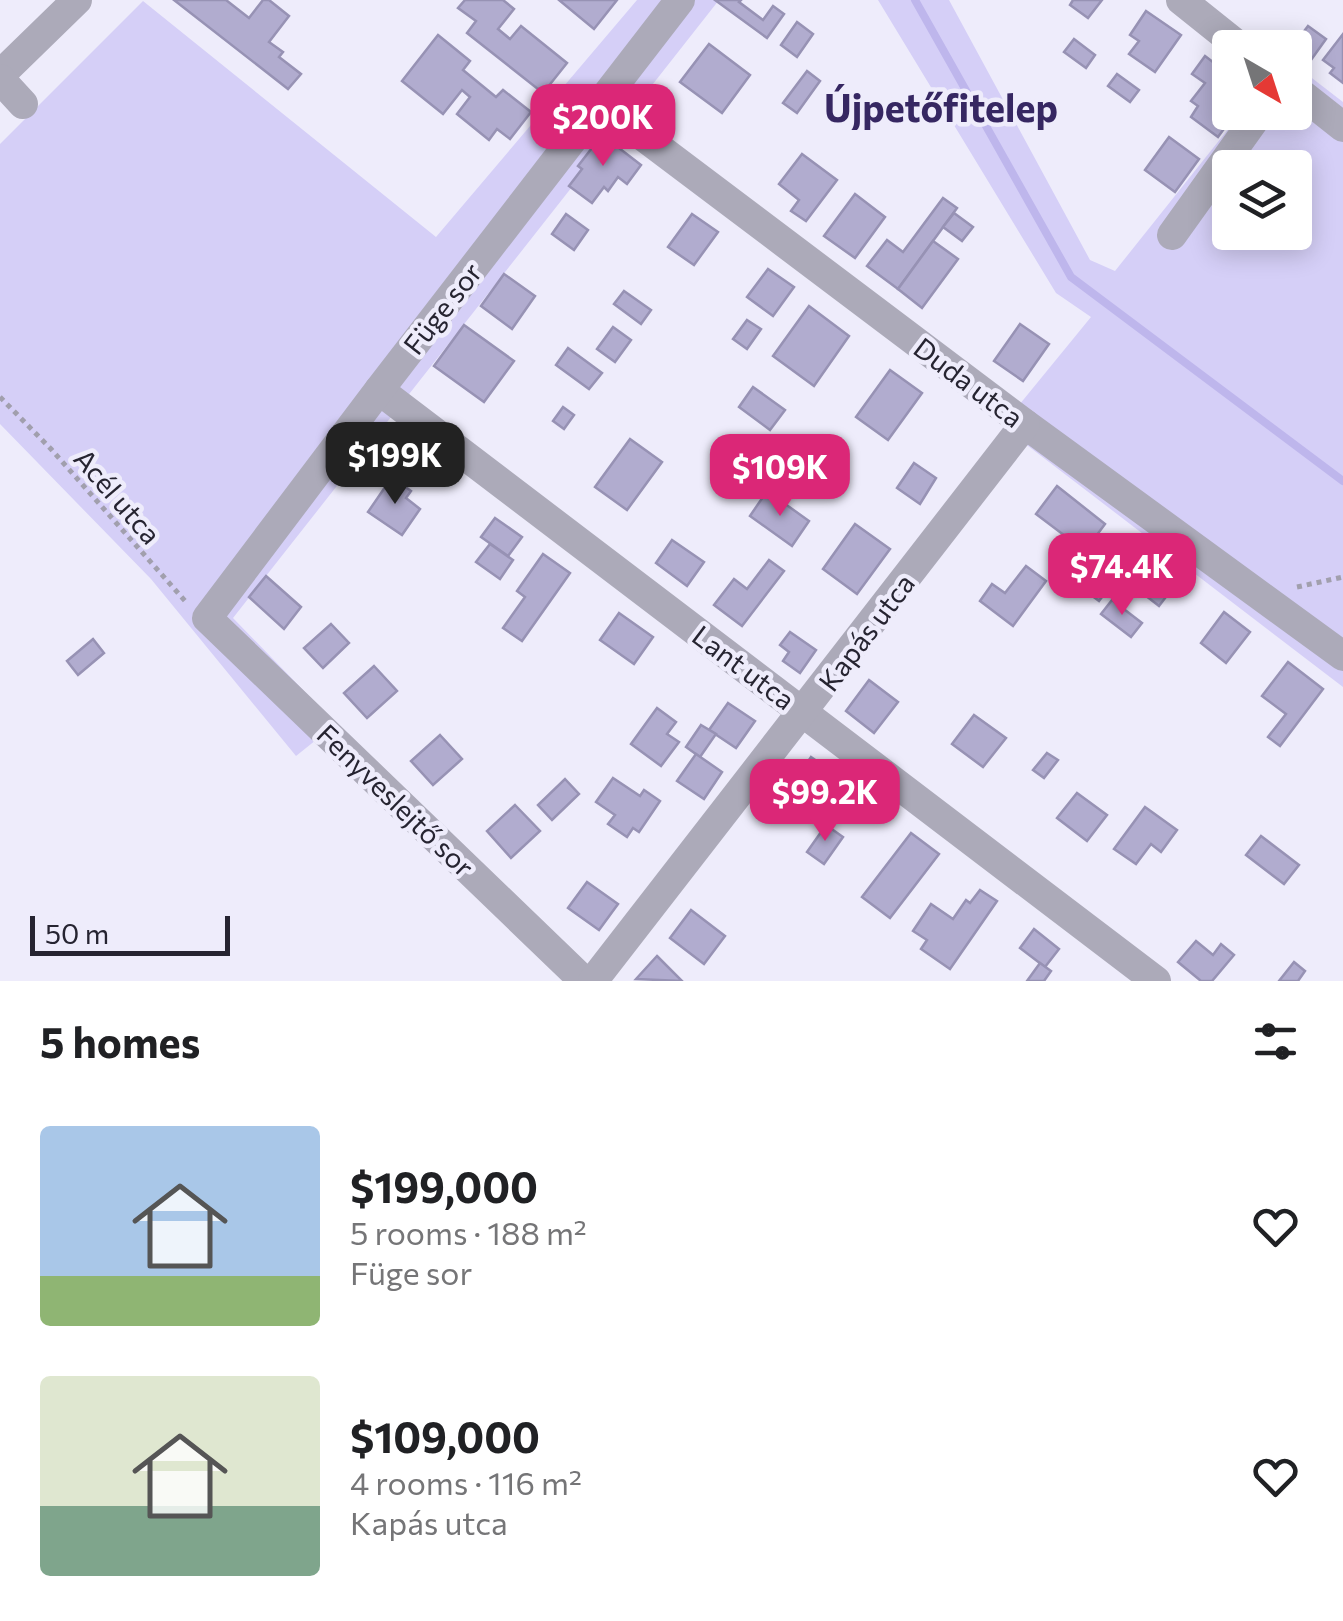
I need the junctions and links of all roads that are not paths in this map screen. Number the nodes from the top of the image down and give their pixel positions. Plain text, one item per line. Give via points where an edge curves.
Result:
1 (77, 0) edge
2 (680, 0) edge
3 (1181, 0) edge
4 (1219, 30) edge
5 (0, 77) edge
6 (599, 103) junction
7 (1312, 103) edge
8 (23, 104) dead end
9 (1343, 127) edge
10 (1247, 130) edge
11 (1172, 236) dead end
12 (379, 390) junction
13 (1025, 424) junction
14 (208, 618) joint
15 (1343, 656) edge
16 (804, 713) junction
17 (584, 981) edge
18 (594, 981) edge
19 (1156, 981) edge

1 - 5 street
2 - 6 street, Füge sor
3 - 4 street
5 - 8 street
6 - 12 street, Füge sor
6 - 13 street, Duda utca
7 - 9 street
10 - 11 street
12 - 14 street, Füge sor
12 - 16 street, Lant utca
13 - 15 street, Duda utca
13 - 16 street, Kapás utca
14 - 17 street, Fenyveslejtő sor
16 - 18 street, Kapás utca
16 - 19 street, Lant utca

